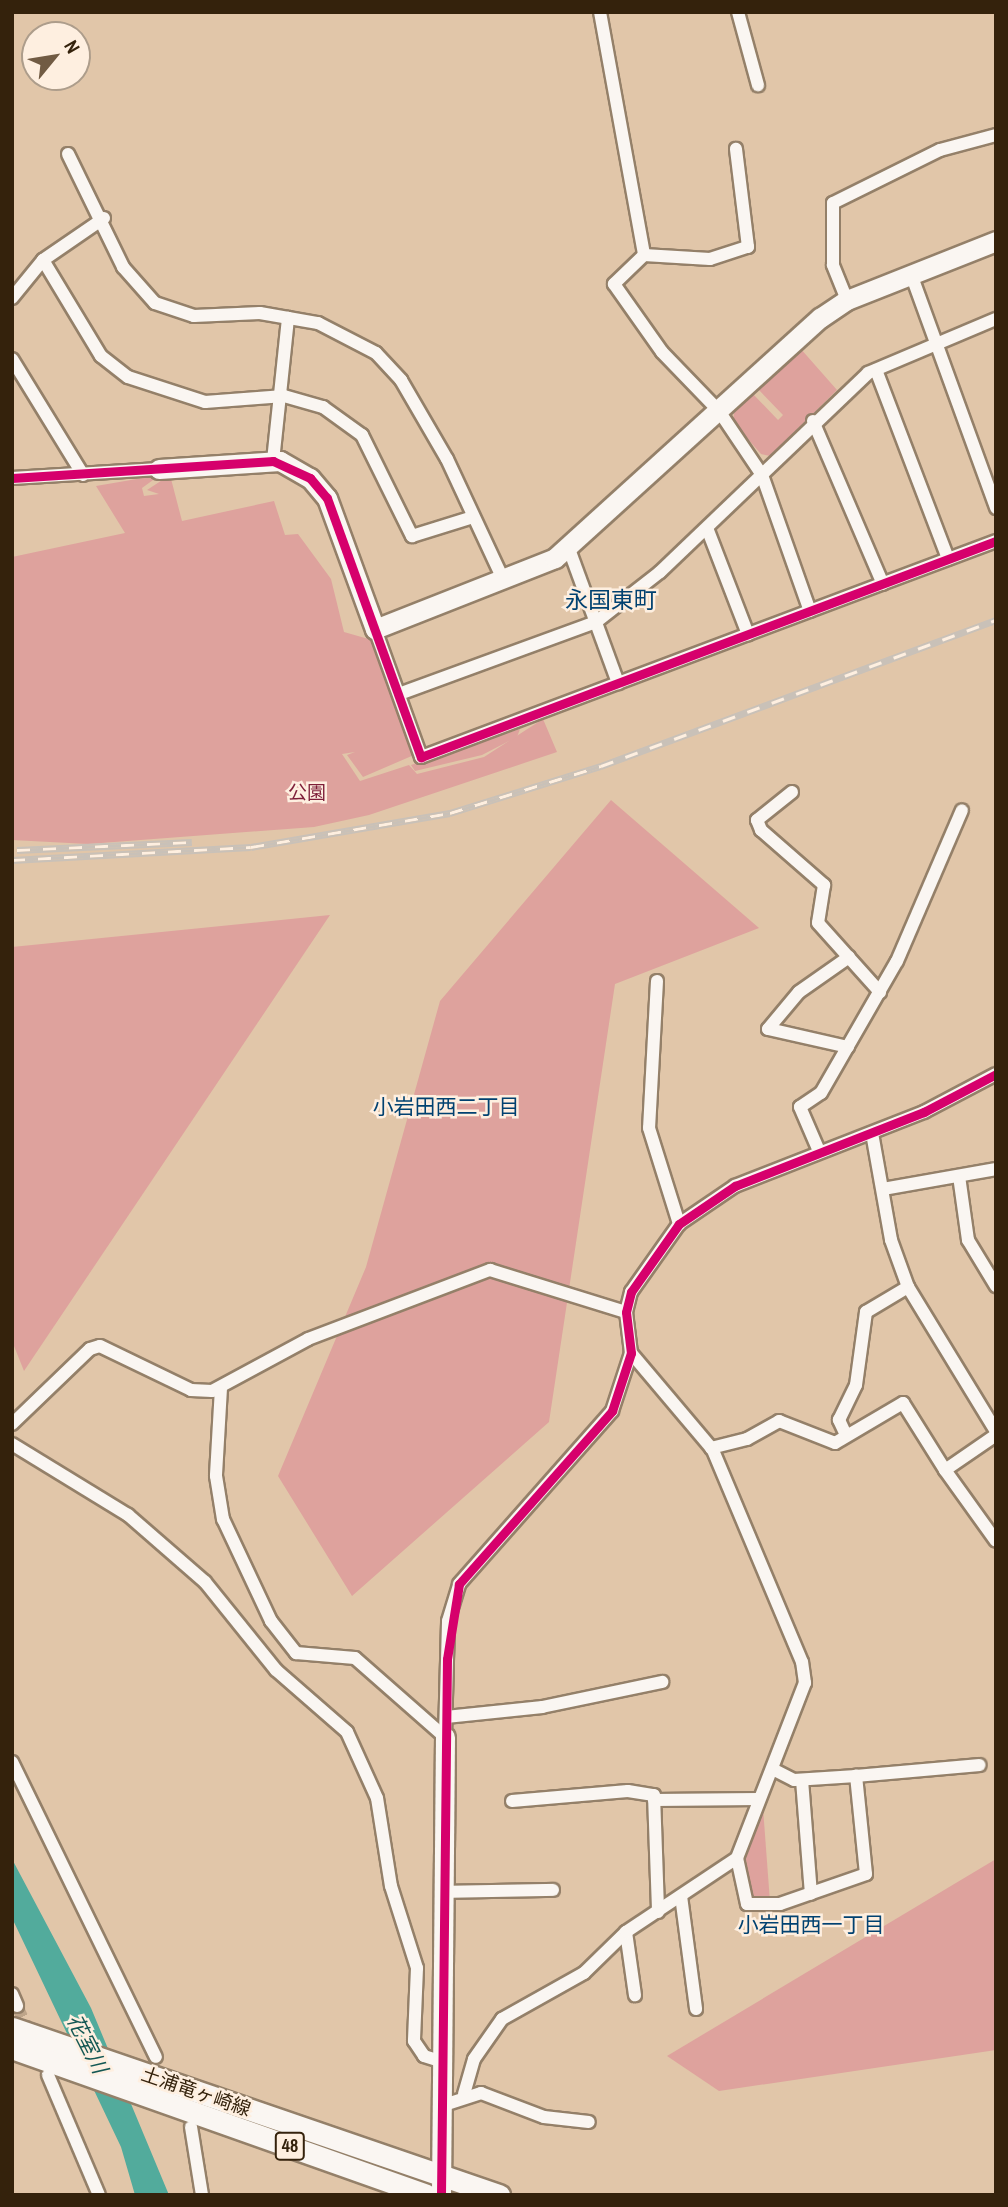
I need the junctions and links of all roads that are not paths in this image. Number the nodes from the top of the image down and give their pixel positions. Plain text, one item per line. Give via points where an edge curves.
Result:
1 (600, 12) edge
2 (737, 12) edge
3 (758, 85) dead end
4 (996, 135) edge
5 (736, 149) dead end
6 (68, 154) dead end
7 (104, 218) junction
8 (996, 241) edge
9 (644, 255) junction
10 (43, 260) junction
11 (911, 274) junction
12 (12, 298) edge
13 (847, 300) junction
14 (288, 318) junction
15 (996, 319) edge
16 (935, 347) junction
17 (12, 359) edge
18 (876, 370) junction
19 (284, 396) junction
20 (719, 411) junction
21 (813, 421) junction
22 (274, 461) junction
23 (159, 469) joint
24 (83, 475) junction
25 (762, 475) junction
26 (12, 478) edge
27 (996, 508) edge
28 (473, 517) junction
29 (707, 528) junction
30 (996, 541) edge
31 (569, 549) junction
32 (948, 559) junction
33 (503, 579) junction
34 (883, 584) junction
35 (810, 611) junction
36 (596, 622) junction
37 (375, 629) junction
38 (748, 634) junction
39 (618, 682) junction
40 (399, 694) junction
41 (792, 792) dead end
42 (962, 810) dead end
43 (849, 957) junction
44 (657, 982) dead end
45 (880, 992) junction
46 (848, 1046) junction
47 (996, 1074) edge
48 (872, 1133) junction
49 (819, 1151) junction
50 (996, 1168) edge
51 (959, 1176) junction
52 (883, 1189) junction
53 (679, 1224) junction
54 (996, 1286) edge
55 (908, 1287) junction
56 (626, 1312) junction
57 (631, 1353) junction
58 (221, 1388) junction
59 (12, 1424) edge
60 (996, 1433) edge
61 (846, 1435) junction
62 (12, 1444) edge
63 (711, 1448) junction
64 (945, 1470) junction
65 (996, 1541) edge
66 (662, 1682) dead end
67 (446, 1717) junction
68 (445, 1737) junction
69 (12, 1762) edge
70 (980, 1765) dead end
71 (774, 1770) junction
72 (856, 1776) junction
73 (802, 1780) junction
74 (760, 1799) junction
75 (654, 1800) junction
76 (512, 1801) dead end
77 (737, 1858) junction
78 (553, 1890) dead end
79 (444, 1892) junction
80 (810, 1894) junction
81 (681, 1896) junction
82 (658, 1912) junction
83 (626, 1932) junction
84 (635, 1995) dead end
85 (696, 2009) dead end
86 (12, 2028) edge
87 (12, 2048) tunnel mouth
88 (443, 2062) junction
89 (149, 2066) junction
90 (49, 2068) junction
91 (464, 2094) junction
92 (444, 2105) junction
93 (589, 2122) dead end
94 (191, 2127) dead end
95 (441, 2184) edge
96 (99, 2195) edge
97 (202, 2195) edge
98 (426, 2195) edge
99 (499, 2195) edge

1 - 9 street
2 - 3 street
4 - 13 street via 940,150 833,203 833,265
5 - 9 street via 748,247 710,259
6 - 7 street
7 - 10 street
7 - 14 street via 124,267 164,308 194,316
8 - 11 street
9 - 20 street via 614,284 662,352
10 - 12 street
10 - 19 street via 101,356 128,377 205,401
11 - 13 street
11 - 16 street
13 - 20 street
14 - 19 street
14 - 28 street via 352,338 394,371
15 - 16 street
16 - 18 street
16 - 27 street
17 - 24 street
18 - 21 street
18 - 32 street
19 - 22 street
19 - 28 street via 323,407 362,435 412,536
20 - 25 street
20 - 31 street
21 - 25 street
21 - 34 street
22 - 23 street
22 - 37 street via 310,478 327,498
23 - 24 street
24 - 26 street
25 - 29 street
25 - 35 street
28 - 33 street
29 - 36 street
29 - 38 street
30 - 32 street
31 - 33 street
31 - 36 street
32 - 34 street
33 - 37 street
34 - 35 street
35 - 38 street
36 - 39 street
36 - 40 street
37 - 40 street
38 - 39 street
39 - 40 street via 421,757
41 - 43 street via 757,820 824,885 818,923
42 - 45 street
43 - 45 street
43 - 46 street via 799,992 768,1029
44 - 53 street via 649,1128
45 - 46 street
46 - 49 street via 821,1093 800,1107
47 - 48 street
48 - 49 street
48 - 52 street
49 - 53 street via 735,1186
50 - 51 street
51 - 52 street
51 - 54 street via 968,1240
52 - 55 street
53 - 56 street via 641,1274
55 - 60 street
55 - 61 street via 866,1312 856,1385 839,1420
56 - 57 street
56 - 58 street via 490,1270 307,1339
57 - 63 street
57 - 67 street via 604,1423 459,1584 448,1621
58 - 59 street via 191,1390 100,1346 82,1352
58 - 68 street via 216,1476 223,1519 271,1620 296,1653 355,1658
60 - 64 street
61 - 63 street via 835,1443 779,1421 747,1439
61 - 64 street via 903,1403
62 - 88 street via 128,1516 205,1582 276,1670 347,1732 377,1798 391,1886 416,1968 414,2041 424,2056
63 - 71 street via 802,1662 805,1683
64 - 65 street
66 - 67 street via 542,1707
67 - 68 street
68 - 79 street
69 - 89 street
70 - 72 street
71 - 73 street
71 - 74 street
72 - 73 street
72 - 80 street via 866,1874
73 - 80 street
74 - 75 street
74 - 77 street
75 - 76 street via 654,1795 628,1791
75 - 82 street
77 - 80 street via 747,1904 780,1904
77 - 81 street
78 - 79 street
79 - 88 street
81 - 82 street
81 - 85 street
82 - 83 street
83 - 84 street
83 - 91 street via 584,1972 502,2019 474,2059
86 - 89 main road, 土浦竜ヶ崎線 / 48
87 - 90 main road, 土浦竜ヶ崎線 / 48
88 - 92 street
89 - 95 main road, 土浦竜ヶ崎線 / 48
90 - 96 street
90 - 98 main road, 土浦竜ヶ崎線 / 48 via 154,2097
91 - 92 street
91 - 93 street via 481,2093 544,2117
92 - 95 street
94 - 97 street
95 - 99 main road, 土浦竜ヶ崎線 / 48

